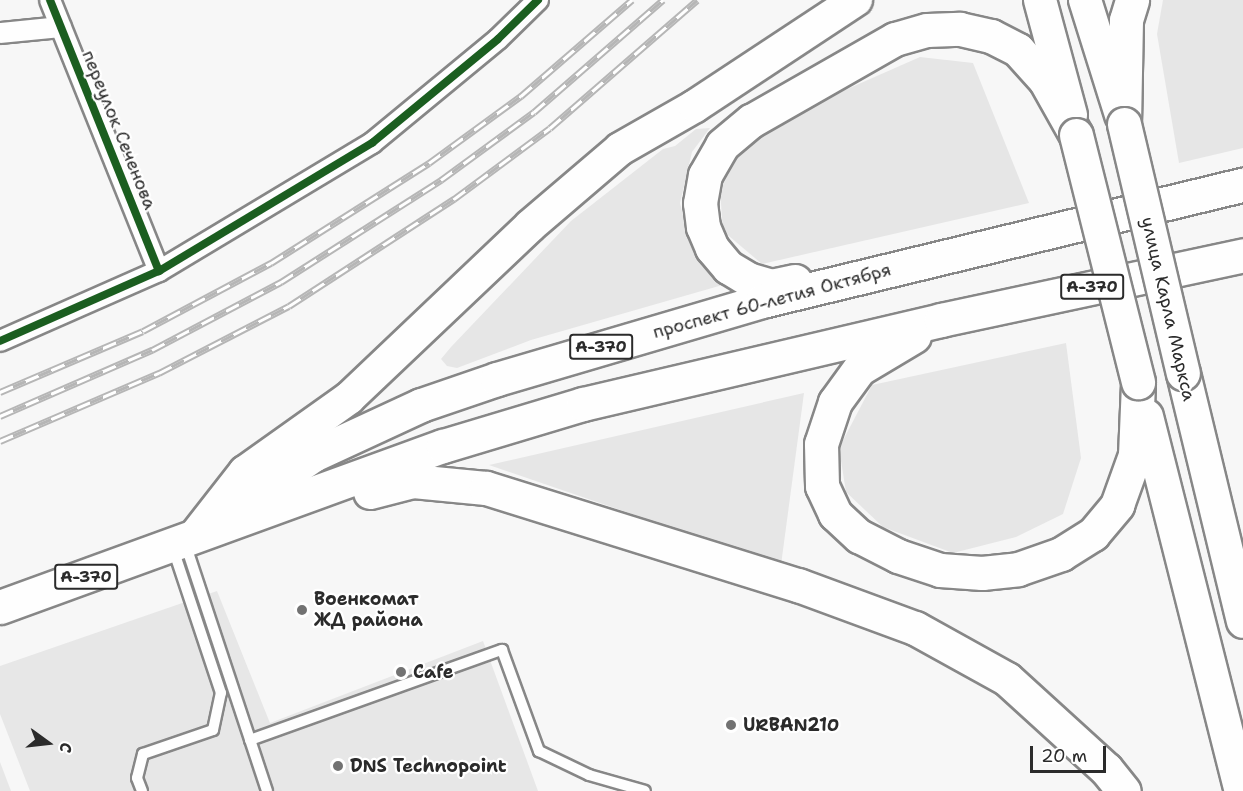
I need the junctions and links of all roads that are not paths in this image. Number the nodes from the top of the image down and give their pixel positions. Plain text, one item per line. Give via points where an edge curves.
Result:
1 (50, 0) edge
2 (538, 0) edge
3 (856, 0) edge
4 (1040, 0) edge
5 (1085, 0) edge
6 (1132, 0) edge
7 (61, 27) junction
8 (0, 33) edge
9 (1124, 124) junction
10 (1076, 135) junction
11 (1243, 185) edge
12 (1038, 232) junction
13 (1243, 255) edge
14 (159, 272) junction
15 (941, 320) junction
16 (0, 341) edge
17 (1138, 382) junction
18 (1209, 479) junction
19 (183, 541) junction
20 (1243, 546) edge
21 (0, 607) edge
22 (1243, 621) edge
23 (250, 740) junction
24 (613, 786) edge
25 (1233, 786) edge
26 (142, 791) edge
27 (267, 791) edge
28 (645, 791) edge
29 (1124, 791) edge

1 - 7 street, переулок Сеченова
2 - 14 street via 498,39 372,144
3 - 19 main road via 695,106 620,149 530,226 349,398 245,472
4 - 10 main road
5 - 9 main road, улица Карла Маркса
6 - 9 highway via 1126,20
7 - 8 street
7 - 14 street, переулок Сеченова
9 - 18 highway, улица Карла Маркса, bridge
10 - 12 highway via 1045,80 1018,50 991,36 960,29 927,30 895,39 751,121 722,145 705,176 700,203 703,227 723,260 748,279 772,286
10 - 17 highway, bridge
11 - 12 highway, проспект 60-летия Октября / А-370
12 - 19 highway, проспект 60-летия Октября / А-370 via 762,301 569,356 421,405 313,455
13 - 15 highway, проспект 60-летия Октября / А-370
14 - 16 street
15 - 17 highway via 859,369 834,402 821,444 822,486 835,514 859,536 898,556 940,570 982,573 1018,569 1061,554 1093,534 1117,505 1135,454
15 - 19 highway, проспект 60-летия Октября / А-370 via 583,404 443,446
17 - 25 highway via 1228,739
18 - 20 highway
18 - 22 highway, улица Карла Маркса
19 - 21 highway, проспект 60-летия Октября / А-370
19 - 23 lane
19 - 26 lane via 220,693 213,730 143,754 137,778
19 - 29 highway via 413,481 486,488 798,585 915,628 1006,679 1106,769
23 - 24 lane via 502,650 539,750
23 - 27 lane
24 - 28 lane

